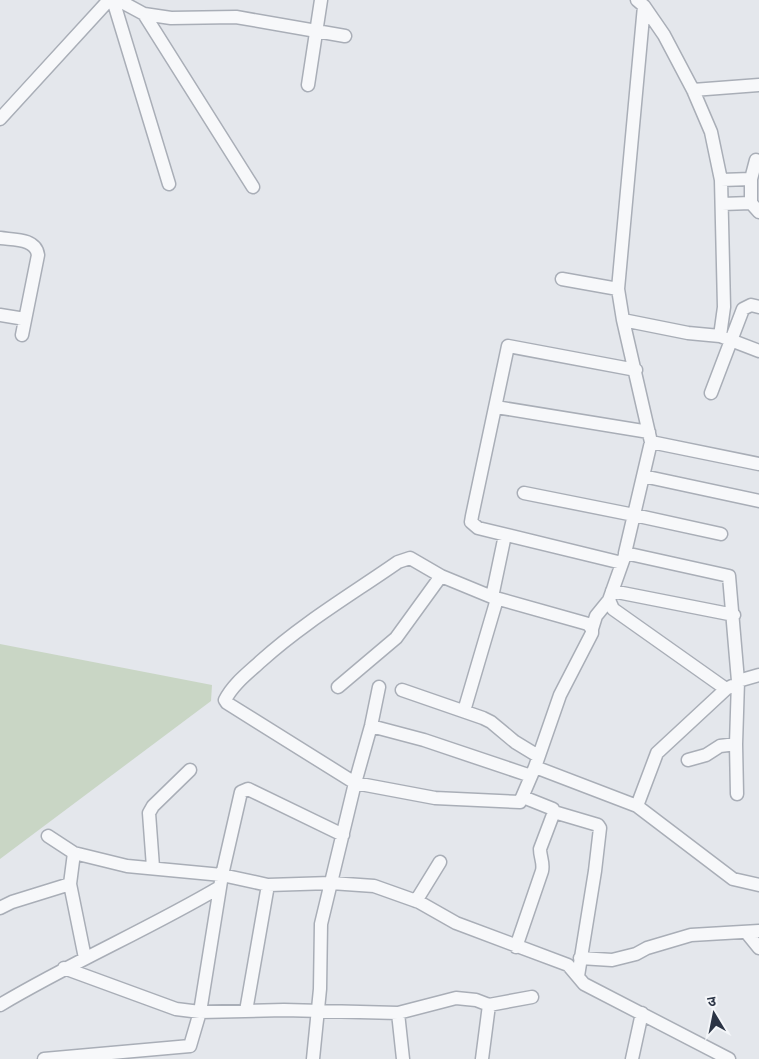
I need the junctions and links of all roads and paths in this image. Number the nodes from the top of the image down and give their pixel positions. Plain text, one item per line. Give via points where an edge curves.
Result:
1 (111, 0) edge
2 (118, 0) edge
3 (321, 0) edge
4 (641, 3) edge
5 (144, 14) junction
6 (315, 30) junction
7 (345, 36) dead end
8 (308, 85) dead end
9 (759, 85) edge
10 (693, 90) junction
11 (0, 119) edge
12 (756, 160) dead end
13 (751, 179) junction
14 (721, 180) junction
15 (169, 184) dead end
16 (252, 187) dead end
17 (722, 204) junction
18 (755, 207) edge
19 (0, 238) edge
20 (562, 279) dead end
21 (618, 289) junction
22 (759, 307) edge
23 (0, 315) edge
24 (25, 320) junction
25 (623, 320) junction
26 (22, 335) dead end
27 (726, 338) junction
28 (759, 351) edge
29 (636, 370) junction
30 (710, 393) dead end
31 (496, 407) junction
32 (650, 437) junction
33 (759, 464) edge
34 (643, 476) junction
35 (524, 493) dead end
36 (759, 502) edge
37 (634, 514) junction
38 (721, 534) dead end
39 (505, 535) junction
40 (624, 558) junction
41 (441, 576) junction
42 (611, 596) junction
43 (494, 598) junction
44 (734, 615) junction
45 (592, 628) junction
46 (759, 675) edge
47 (738, 682) junction
48 (338, 687) dead end
49 (379, 688) dead end
50 (726, 689) junction
51 (402, 690) dead end
52 (464, 711) junction
53 (371, 726) junction
54 (736, 744) junction
55 (688, 760) dead end
56 (535, 766) junction
57 (190, 770) dead end
58 (355, 783) junction
59 (736, 794) dead end
60 (523, 797) junction
61 (636, 806) junction
62 (554, 812) junction
63 (342, 835) junction
64 (48, 836) dead end
65 (74, 854) junction
66 (440, 862) dead end
67 (153, 867) junction
68 (221, 881) junction
69 (331, 883) junction
70 (70, 884) junction
71 (268, 885) junction
72 (759, 885) edge
73 (416, 901) junction
74 (0, 908) edge
75 (759, 931) edge
76 (746, 932) junction
77 (516, 946) junction
78 (759, 948) edge
79 (85, 958) junction
80 (580, 958) junction
81 (64, 968) junction
82 (578, 976) junction
83 (532, 997) dead end
84 (0, 1005) edge
85 (489, 1005) junction
86 (246, 1011) junction
87 (319, 1011) junction
88 (200, 1012) junction
89 (398, 1013) junction
90 (642, 1013) junction
91 (44, 1059) edge
92 (313, 1059) edge
93 (403, 1059) edge
94 (482, 1059) edge
95 (632, 1059) edge
96 (729, 1059) edge

1 - 11 street
1 - 15 street
2 - 5 street
3 - 6 street
4 - 10 street via 664,34
4 - 21 street
5 - 6 street via 170,18 236,17
5 - 16 street
6 - 7 street
6 - 8 street
9 - 10 street
10 - 14 street via 711,132
12 - 13 street
13 - 14 street
13 - 18 street
14 - 17 street
17 - 18 street
17 - 27 street
19 - 24 street via 31,243 38,250
20 - 21 street
21 - 25 street
22 - 27 street via 746,306
23 - 24 street
24 - 26 street
25 - 27 street
25 - 29 street
27 - 28 street
27 - 30 street
29 - 31 street via 508,346
29 - 32 street
31 - 32 street
31 - 39 street via 471,522 478,528
32 - 33 street
32 - 34 street
34 - 36 street
34 - 37 street
35 - 37 street
37 - 38 street
37 - 40 street
39 - 40 street
39 - 43 street
40 - 42 street
40 - 44 street via 728,575
41 - 43 street
41 - 48 street via 396,638
41 - 58 street via 410,558 398,562 288,638 242,678 225,698 227,703
42 - 44 street
42 - 45 street via 596,616
42 - 50 street via 614,609
43 - 45 street via 588,624
43 - 52 street
44 - 47 street
45 - 56 street via 560,695
46 - 47 street
47 - 50 street
47 - 54 street
49 - 53 street
50 - 61 street via 657,753
51 - 52 street
52 - 56 street via 491,722 515,742
53 - 56 street
53 - 58 street
54 - 55 street via 720,746 706,755
54 - 59 street
56 - 60 street
56 - 61 street
57 - 67 street via 149,813
58 - 60 street via 435,798 520,802
58 - 63 street
60 - 62 street
61 - 72 street via 733,879
62 - 77 street via 540,849 544,863 542,871
62 - 80 street via 600,828
63 - 68 street via 245,790 241,792
63 - 69 street
64 - 65 street
65 - 67 street via 127,866
65 - 70 street
66 - 73 street
67 - 68 street
68 - 71 street
68 - 79 street via 182,909
68 - 88 street
69 - 71 street
69 - 73 street via 374,886
69 - 87 street via 321,924
70 - 74 street
70 - 79 street
71 - 86 street
73 - 77 street via 456,923
75 - 76 street
76 - 78 street
76 - 80 street via 691,935 612,960
77 - 82 street via 568,965
79 - 81 street
80 - 82 street
81 - 84 street
81 - 88 street via 176,1009
82 - 90 street via 584,984
83 - 85 street
85 - 89 street via 456,998
85 - 94 street
86 - 87 street
86 - 88 street
87 - 89 street
87 - 92 street
88 - 91 street via 188,1047
89 - 93 street
90 - 95 street
90 - 96 street

